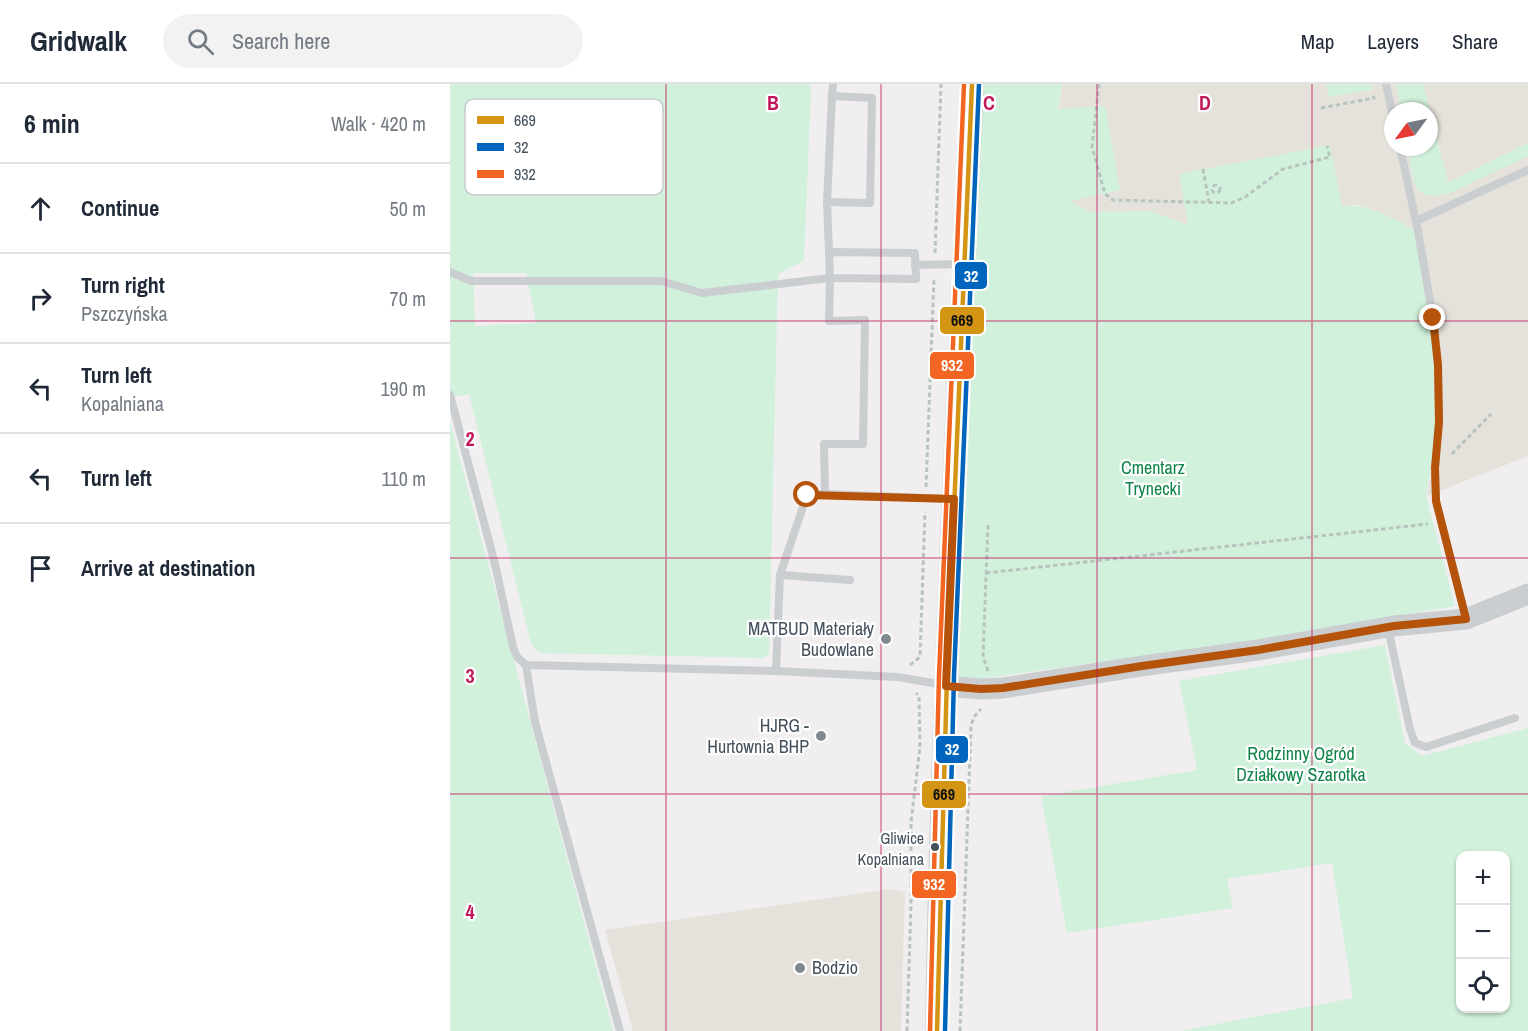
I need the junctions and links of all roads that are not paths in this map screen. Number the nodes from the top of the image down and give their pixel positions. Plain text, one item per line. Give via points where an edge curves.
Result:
1 (833, 84) edge
2 (972, 84) edge
3 (1386, 84) edge
4 (832, 96) junction
5 (1390, 102) edge
6 (1402, 156) edge
7 (1528, 170) edge
8 (827, 202) junction
9 (1416, 221) junction
10 (829, 252) junction
11 (964, 264) junction
12 (915, 266) junction
13 (450, 272) edge
14 (830, 278) junction
15 (450, 395) edge
16 (825, 494) junction
17 (954, 499) junction
18 (780, 575) junction
19 (850, 580) dead end
20 (1528, 594) edge
21 (1466, 619) junction
22 (1388, 627) junction
23 (526, 665) junction
24 (776, 671) junction
25 (946, 686) junction
26 (1515, 718) dead end
27 (620, 1031) edge
28 (937, 1031) edge

1 - 4 lane
2 - 11 main road
3 - 5 lane
4 - 8 lane
4 - 8 lane via 872,98 870,203
6 - 9 lane
7 - 9 lane
8 - 10 lane
9 - 21 lane via 1438,365 1436,501
10 - 12 lane via 915,253
10 - 14 lane
11 - 12 lane
11 - 17 main road
12 - 14 lane via 916,279
13 - 14 lane via 471,281 661,281 702,293
14 - 16 lane via 829,321 865,320 863,444 824,444
15 - 23 lane via 513,647
16 - 17 lane
16 - 18 lane via 807,495
17 - 25 main road
18 - 19 lane
18 - 24 lane
20 - 21 street
21 - 22 street
22 - 25 street via 1003,688
22 - 26 lane via 1415,743 1426,747
23 - 24 lane
23 - 27 lane via 535,722
24 - 25 lane via 906,677
25 - 28 main road

